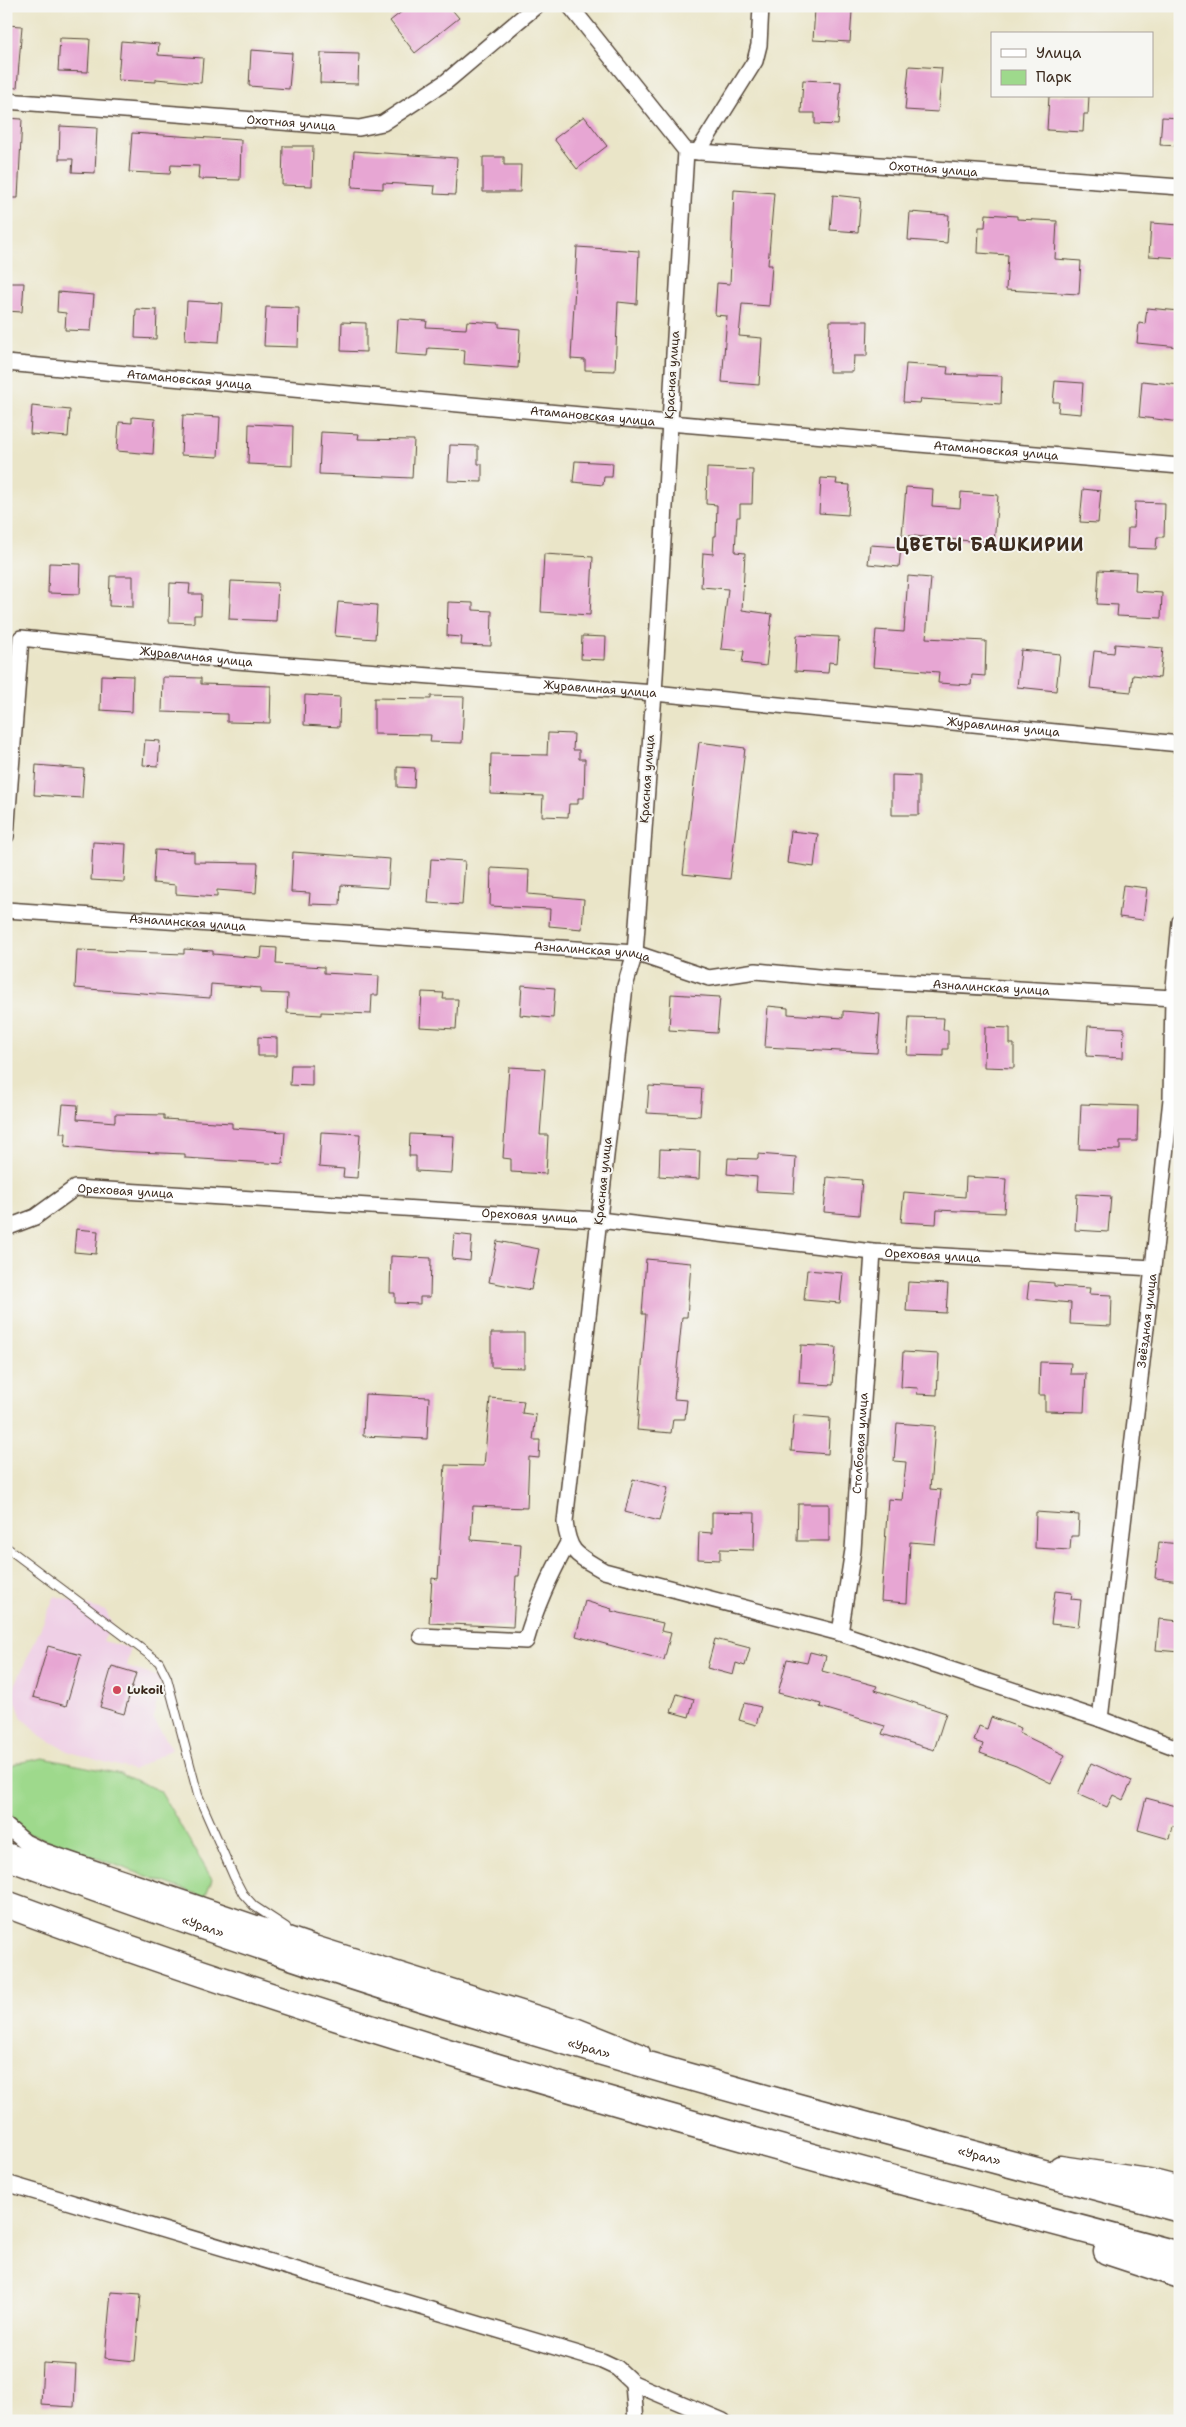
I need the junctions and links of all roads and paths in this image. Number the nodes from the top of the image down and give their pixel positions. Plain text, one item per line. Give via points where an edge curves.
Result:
1 (536, 6) edge
2 (570, 6) edge
3 (761, 6) edge
4 (6, 101) edge
5 (692, 151) junction
6 (1180, 187) edge
7 (6, 364) edge
8 (669, 423) junction
9 (1180, 466) edge
10 (654, 693) junction
11 (1180, 744) edge
12 (6, 836) edge
13 (6, 910) edge
14 (1180, 922) edge
15 (635, 953) junction
16 (1173, 998) junction
17 (1175, 1099) edge
18 (599, 1220) junction
19 (6, 1228) edge
20 (873, 1252) junction
21 (1153, 1268) junction
22 (568, 1542) junction
23 (6, 1547) edge
24 (840, 1633) junction
25 (421, 1636) dead end
26 (1100, 1719) junction
27 (1180, 1749) edge
28 (6, 1826) edge
29 (6, 1856) edge
30 (6, 1904) edge
31 (316, 1944) junction
32 (746, 2093) junction
33 (969, 2153) junction
34 (6, 2183) edge
35 (1180, 2188) edge
36 (960, 2197) junction
37 (1180, 2209) edge
38 (1180, 2255) edge
39 (1180, 2275) edge
40 (633, 2383) junction
41 (636, 2421) edge
42 (723, 2421) edge

1 - 4 street, Охотная улица via 447,81 383,123 359,128
2 - 5 street
3 - 5 street via 755,60
5 - 6 street, Охотная улица
5 - 8 street, Красная улица
7 - 8 street, Атамановская улица
8 - 9 street, Атамановская улица
8 - 10 street, Красная улица
10 - 11 street, Журавлиная улица
10 - 12 street, Журавлиная улица via 236,661 21,638
10 - 15 street, Красная улица
13 - 15 street, Азналинская улица
14 - 16 street, Звёздная улица
15 - 16 street, Азналинская улица via 708,978 756,971
15 - 18 street, Красная улица via 625,986
16 - 17 street, Звёздная улица
17 - 21 street, Звёздная улица
18 - 19 street, Ореховая улица via 75,1188 35,1217
18 - 20 street, Ореховая улица
18 - 22 street, Красная улица via 565,1522
20 - 21 street, Ореховая улица
20 - 24 street, Столбовая улица via 853,1550
21 - 26 street, Звёздная улица
22 - 24 street via 580,1557 604,1571
22 - 25 street via 545,1585 526,1641
23 - 31 lane via 159,1662 167,1678 198,1795 243,1894 274,1920
24 - 26 street
26 - 27 street
28 - 31 street via 25,1842 44,1851
29 - 32 highway, «Урал» via 246,1941 460,2010
30 - 36 highway via 236,1986 449,2054
31 - 32 street via 577,2026
32 - 33 highway, «Урал»
33 - 35 main road via 1149,2180
33 - 37 highway, «Урал»
34 - 40 street via 602,2360 618,2368
36 - 38 highway
36 - 39 highway
40 - 41 street
40 - 42 street

